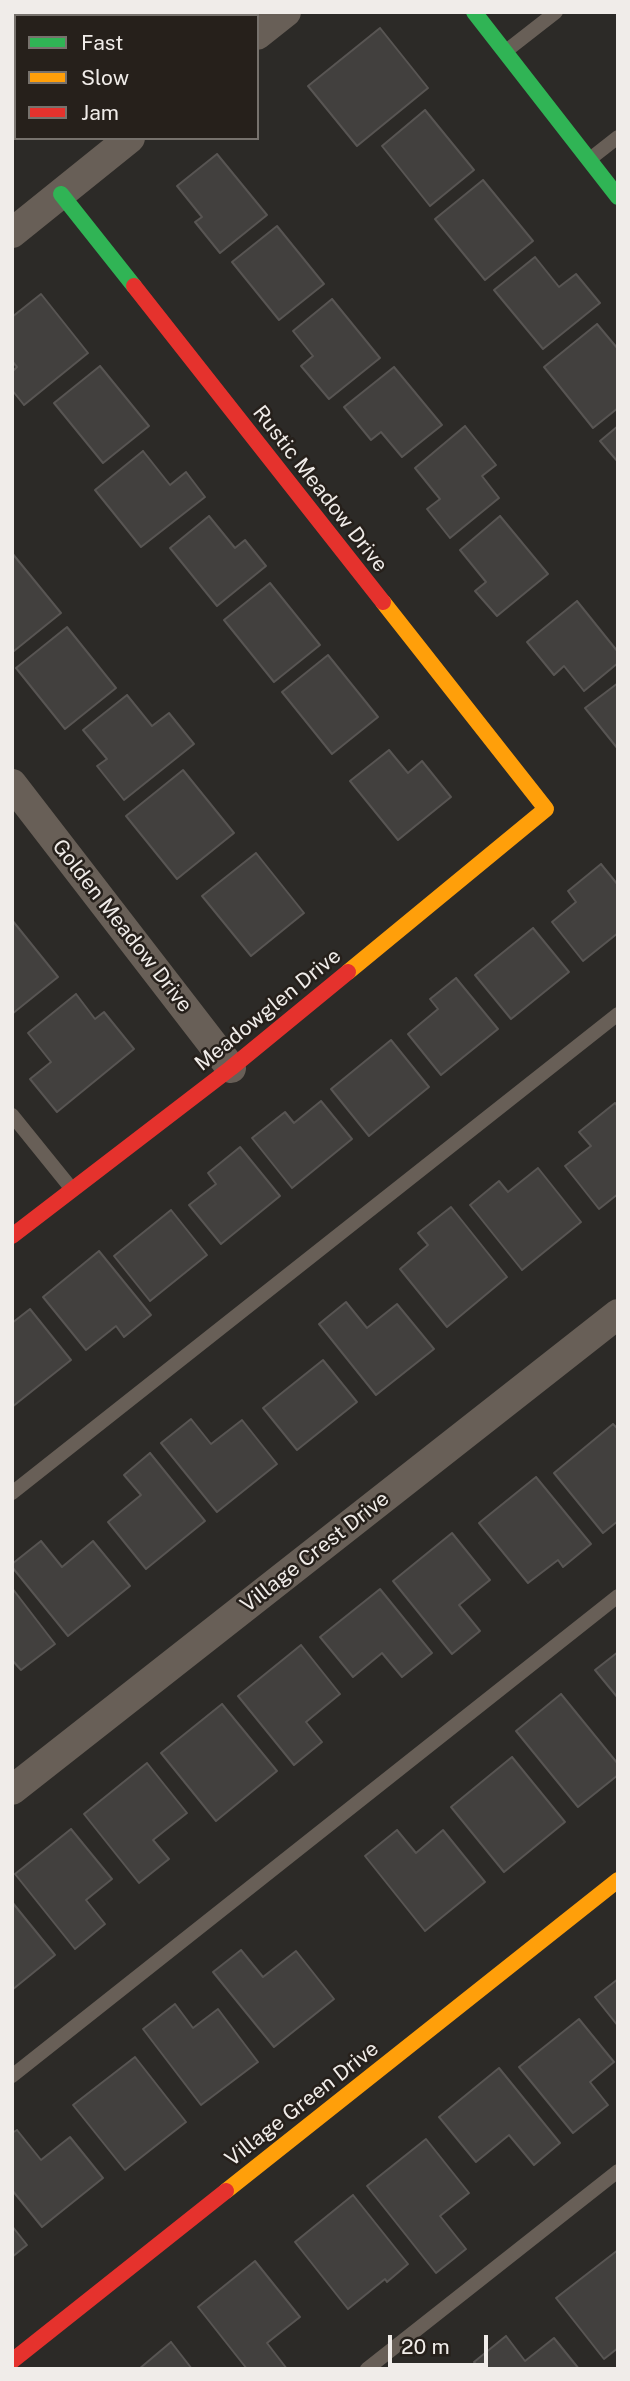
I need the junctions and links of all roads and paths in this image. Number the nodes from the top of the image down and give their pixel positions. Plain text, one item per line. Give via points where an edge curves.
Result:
1 (286, 12) edge
2 (474, 12) edge
3 (556, 12) edge
4 (259, 34) edge
5 (505, 52) junction
6 (618, 137) edge
7 (128, 140) edge
8 (589, 160) junction
9 (61, 194) junction
10 (618, 197) edge
11 (12, 233) edge
12 (12, 783) edge
13 (545, 809) joint
14 (618, 1014) edge
15 (231, 1068) junction
16 (12, 1115) edge
17 (71, 1189) junction
18 (12, 1236) edge
19 (618, 1314) edge
20 (12, 1493) edge
21 (618, 1596) edge
22 (12, 1790) edge
23 (618, 1880) edge
24 (12, 2076) edge
25 (618, 2171) edge
26 (12, 2361) edge
27 (367, 2369) edge

1 - 4 street
2 - 5 street
3 - 5 lane
5 - 8 street
6 - 8 lane
7 - 9 street
8 - 10 street
9 - 11 street
9 - 13 street, Rustic Meadow Drive
12 - 15 street, Golden Meadow Drive
13 - 15 street, Meadowglen Drive
14 - 20 lane
15 - 17 street, Meadowglen Drive
16 - 17 lane
17 - 18 street, Meadowglen Drive
19 - 22 street, Village Crest Drive
21 - 24 lane
23 - 26 street, Village Green Drive
25 - 27 lane

